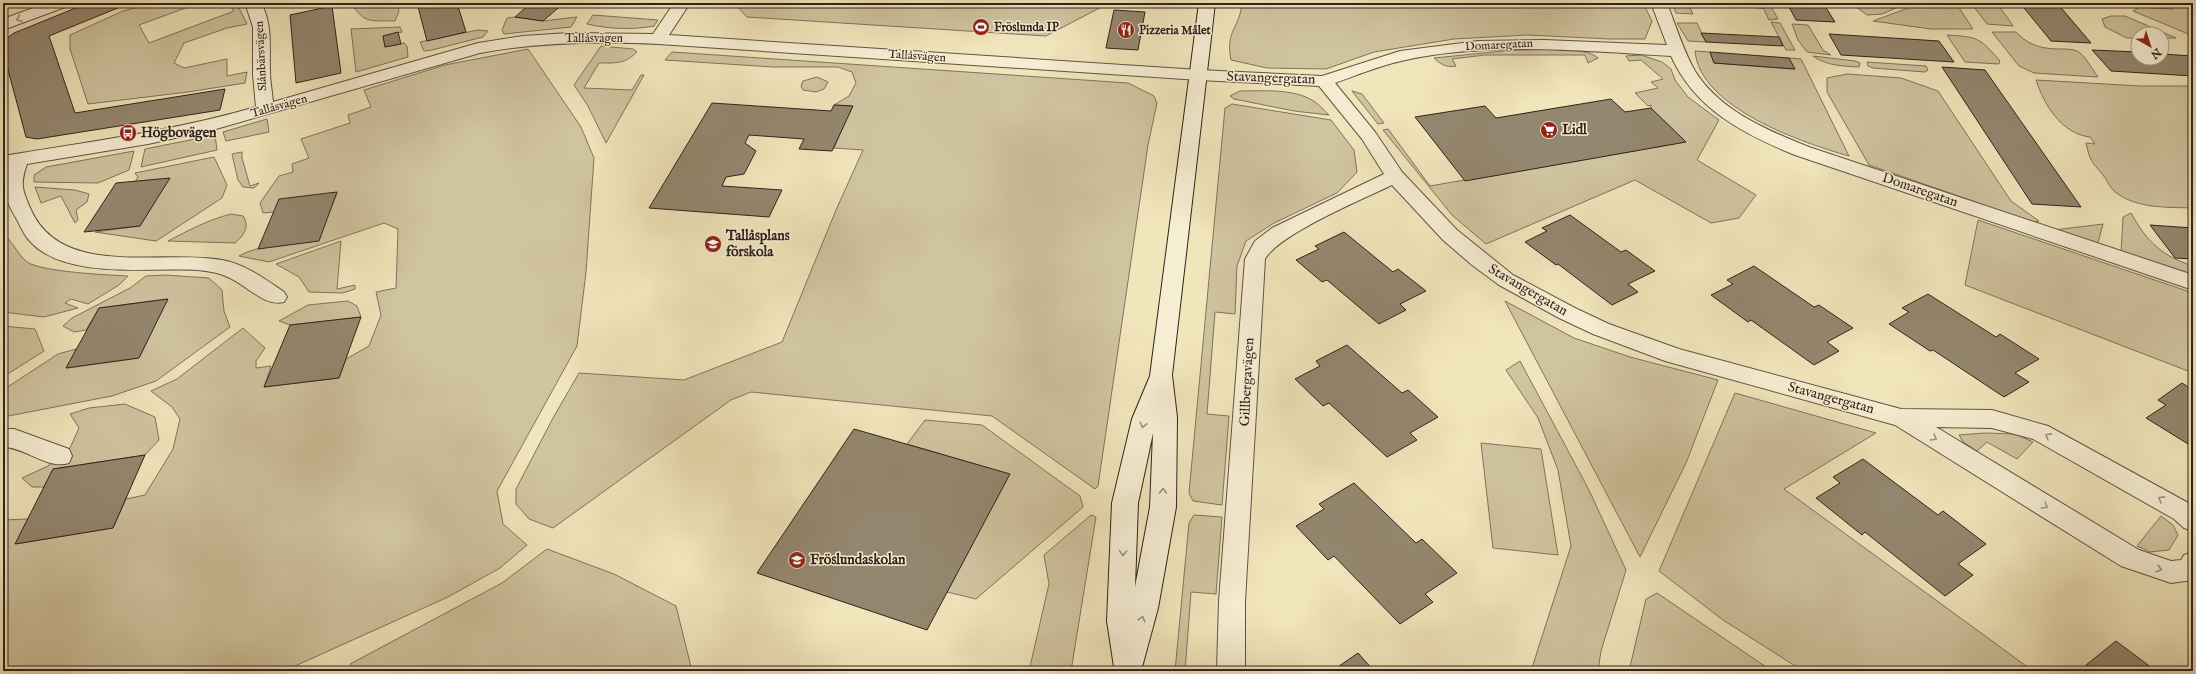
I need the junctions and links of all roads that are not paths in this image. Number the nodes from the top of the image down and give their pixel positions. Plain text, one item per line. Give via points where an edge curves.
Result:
1 (62, 3) edge
2 (253, 3) edge
3 (682, 3) edge
4 (1206, 3) edge
5 (1659, 3) edge
6 (3, 25) edge
7 (658, 39) junction
8 (1678, 51) junction
9 (1199, 75) junction
10 (1324, 80) junction
11 (265, 111) junction
12 (11, 161) edge
13 (1396, 176) junction
14 (2193, 283) edge
15 (276, 297) dead end
16 (1162, 375) junction
17 (1901, 418) junction
18 (3, 438) edge
19 (60, 456) dead end
20 (2193, 521) edge
21 (2193, 563) edge
22 (1127, 670) edge
23 (1231, 671) edge

1 -> 6 street
2 - 11 street, Slånbärsvägen via 260,17
3 - 7 street
4 - 9 street
5 - 8 street, Domaregatan
7 - 9 street, Tallåsvägen
7 - 11 street, Tallåsvägen via 599,36 515,41 437,58
8 - 10 street, Domaregatan via 1537,43 1470,46 1409,54
8 - 14 street, Domaregatan via 1687,70 1711,100 1747,127 1772,139
9 - 10 street, Stavangergatan
9 - 16 street
10 - 13 street, Stavangergatan via 1369,136
11 - 12 street, Tallåsvägen via 148,138
12 - 15 street via 12,184 26,224 34,235 53,250 78,259 108,262 224,267 246,277
13 - 17 street, Stavangergatan via 1450,235 1479,260 1506,280 1567,313 1601,329 1673,355
13 - 23 street, Gillbergavägen via 1280,233 1262,246 1255,259 1232,601
22 -> 16 street via 1145,608 1163,507 1165,417
16 -> 22 street via 1144,419 1125,503 1121,621
20 -> 17 street, Stavangergatan via 2184,512 2040,432 1992,419
17 -> 21 street, Stavangergatan via 2130,558 2171,572 2188,571
18 - 19 street via 14,438

